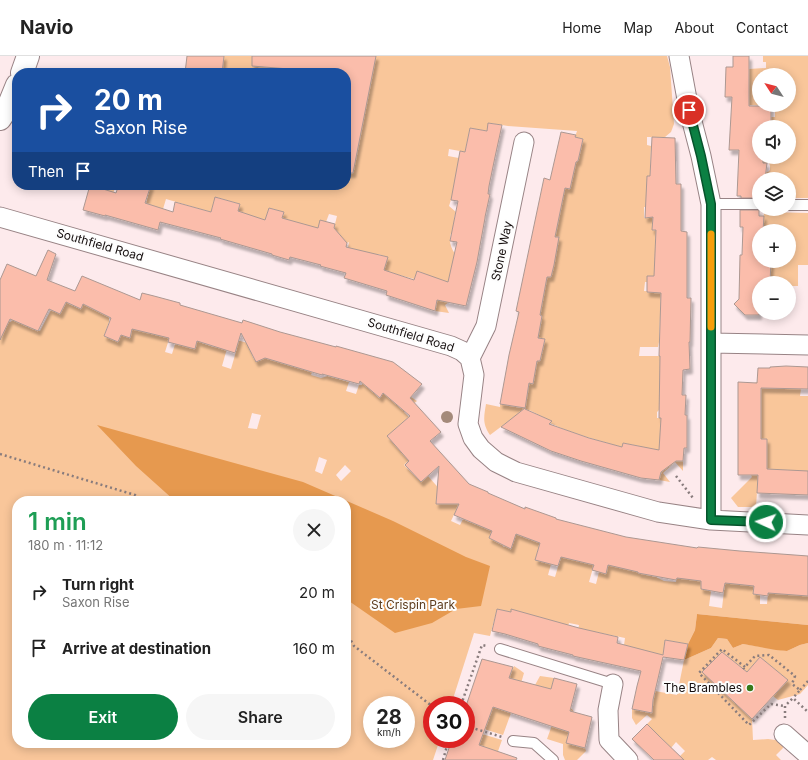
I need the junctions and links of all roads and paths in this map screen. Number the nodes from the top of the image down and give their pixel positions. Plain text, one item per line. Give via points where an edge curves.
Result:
1 (28, 56) edge
2 (679, 56) edge
3 (24, 68) edge
4 (12, 97) edge
5 (0, 119) edge
6 (524, 142) dead end
7 (711, 204) junction
8 (752, 204) edge
9 (796, 205) edge
10 (808, 205) edge
11 (0, 217) edge
12 (711, 343) junction
13 (808, 345) edge
14 (470, 358) junction
15 (0, 454) edge
16 (676, 476) dead end
17 (136, 496) edge
18 (696, 502) dead end
19 (711, 520) junction
20 (808, 525) edge
21 (351, 641) edge
22 (500, 649) joint
23 (808, 681) edge
24 (613, 684) joint
25 (800, 690) junction
26 (464, 696) edge
27 (793, 698) junction
28 (423, 699) edge
29 (785, 706) junction
30 (808, 712) edge
31 (475, 729) edge
32 (784, 734) joint
33 (513, 741) joint
34 (447, 748) edge
35 (808, 755) edge
36 (442, 760) edge
37 (553, 760) edge
38 (628, 760) edge

1 - 3 street
2 - 7 street
4 - 5 street
6 - 14 street, Stone Way via 486,326
7 - 8 lane
7 - 12 street
9 - 10 lane
11 - 14 street, Southfield Road via 451,346
12 - 13 street
12 - 19 street
14 - 19 street via 474,375 468,424 481,450 496,462 516,472 658,512
15 - 17 path
16 - 18 path
19 - 20 street
21 - 28 path via 354,646
22 - 24 lane
22 - 26 path via 482,645
23 - 25 path
24 - 38 street via 608,710 609,740
25 - 27 path
25 - 29 path via 792,684 795,676 769,655 755,656 744,668 722,649 700,673 749,725 771,704
27 - 29 path
27 - 30 path
29 - 32 path
31 - 33 path
32 - 35 street
33 - 37 lane via 534,743
34 - 36 path

